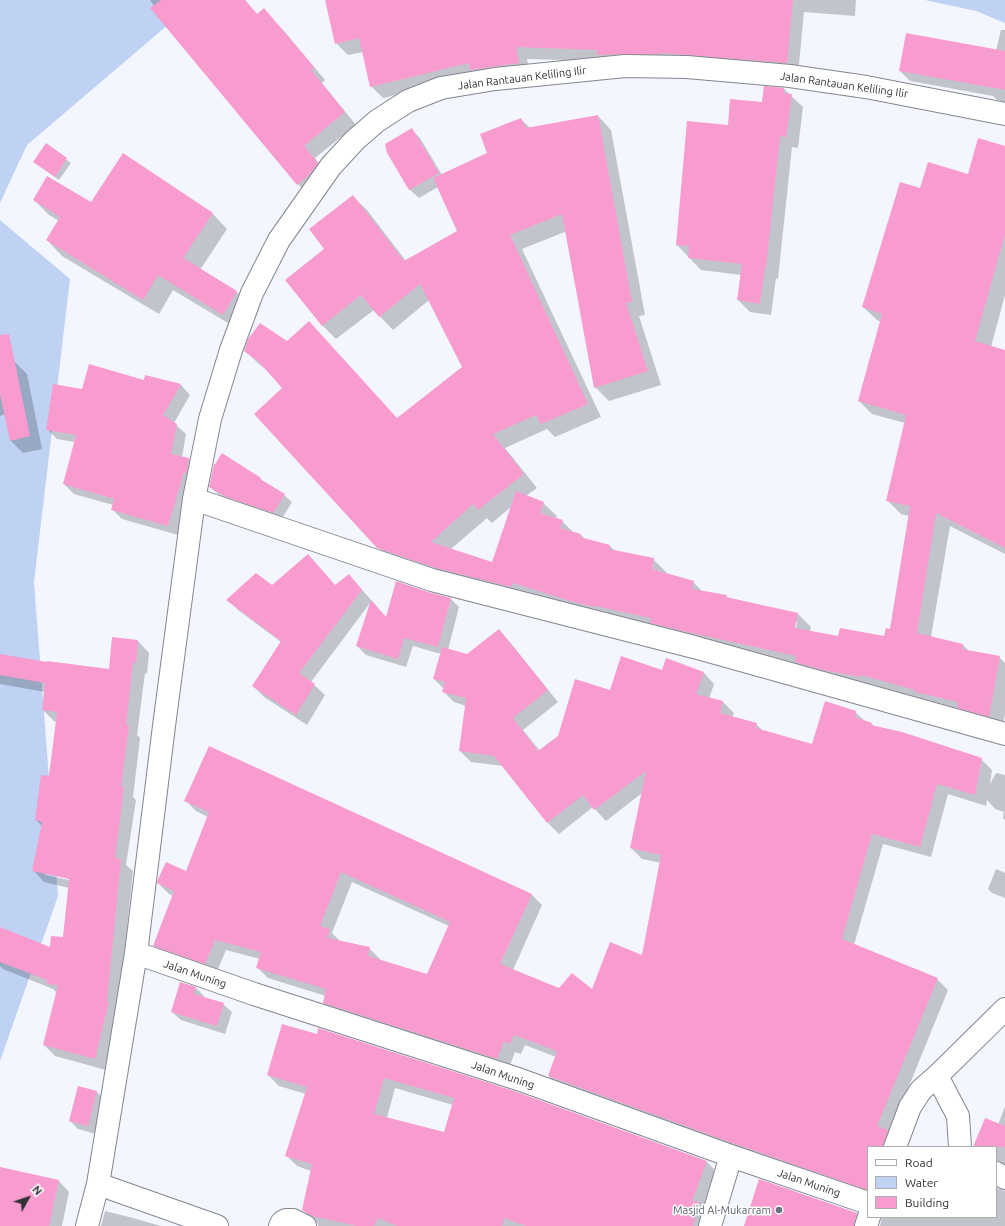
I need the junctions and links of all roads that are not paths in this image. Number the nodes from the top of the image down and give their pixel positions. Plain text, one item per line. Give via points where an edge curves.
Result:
1 (1005, 114) edge
2 (194, 499) junction
3 (1005, 734) edge
4 (136, 953) junction
5 (1005, 1009) edge
6 (936, 1076) junction
7 (895, 1146) edge
8 (960, 1146) edge
9 (731, 1156) junction
10 (98, 1184) junction
11 (867, 1203) edge
12 (87, 1226) edge
13 (217, 1226) edge
14 (280, 1226) edge
15 (305, 1226) edge
16 (710, 1226) edge

1 - 2 street, Jalan Rantauan Keliling Ilir via 866,87 790,76 687,67 625,66 495,79 441,88 408,101 377,121 355,140 331,166 279,240 252,292 230,350 210,419
2 - 3 street via 432,580 694,647
2 - 4 street, Jalan Rantauan Keliling Ilir
4 - 9 street, Jalan Muning via 518,1079
4 - 10 street, Jalan Rantauan Keliling Ilir
5 - 6 street
6 - 7 street via 915,1098
6 - 8 street via 958,1116
9 - 11 street, Jalan Muning
9 - 16 street
10 - 12 street, Jalan Rantauan Keliling Ilir
10 - 13 street
14 - 15 street via 286,1220 293,1220

